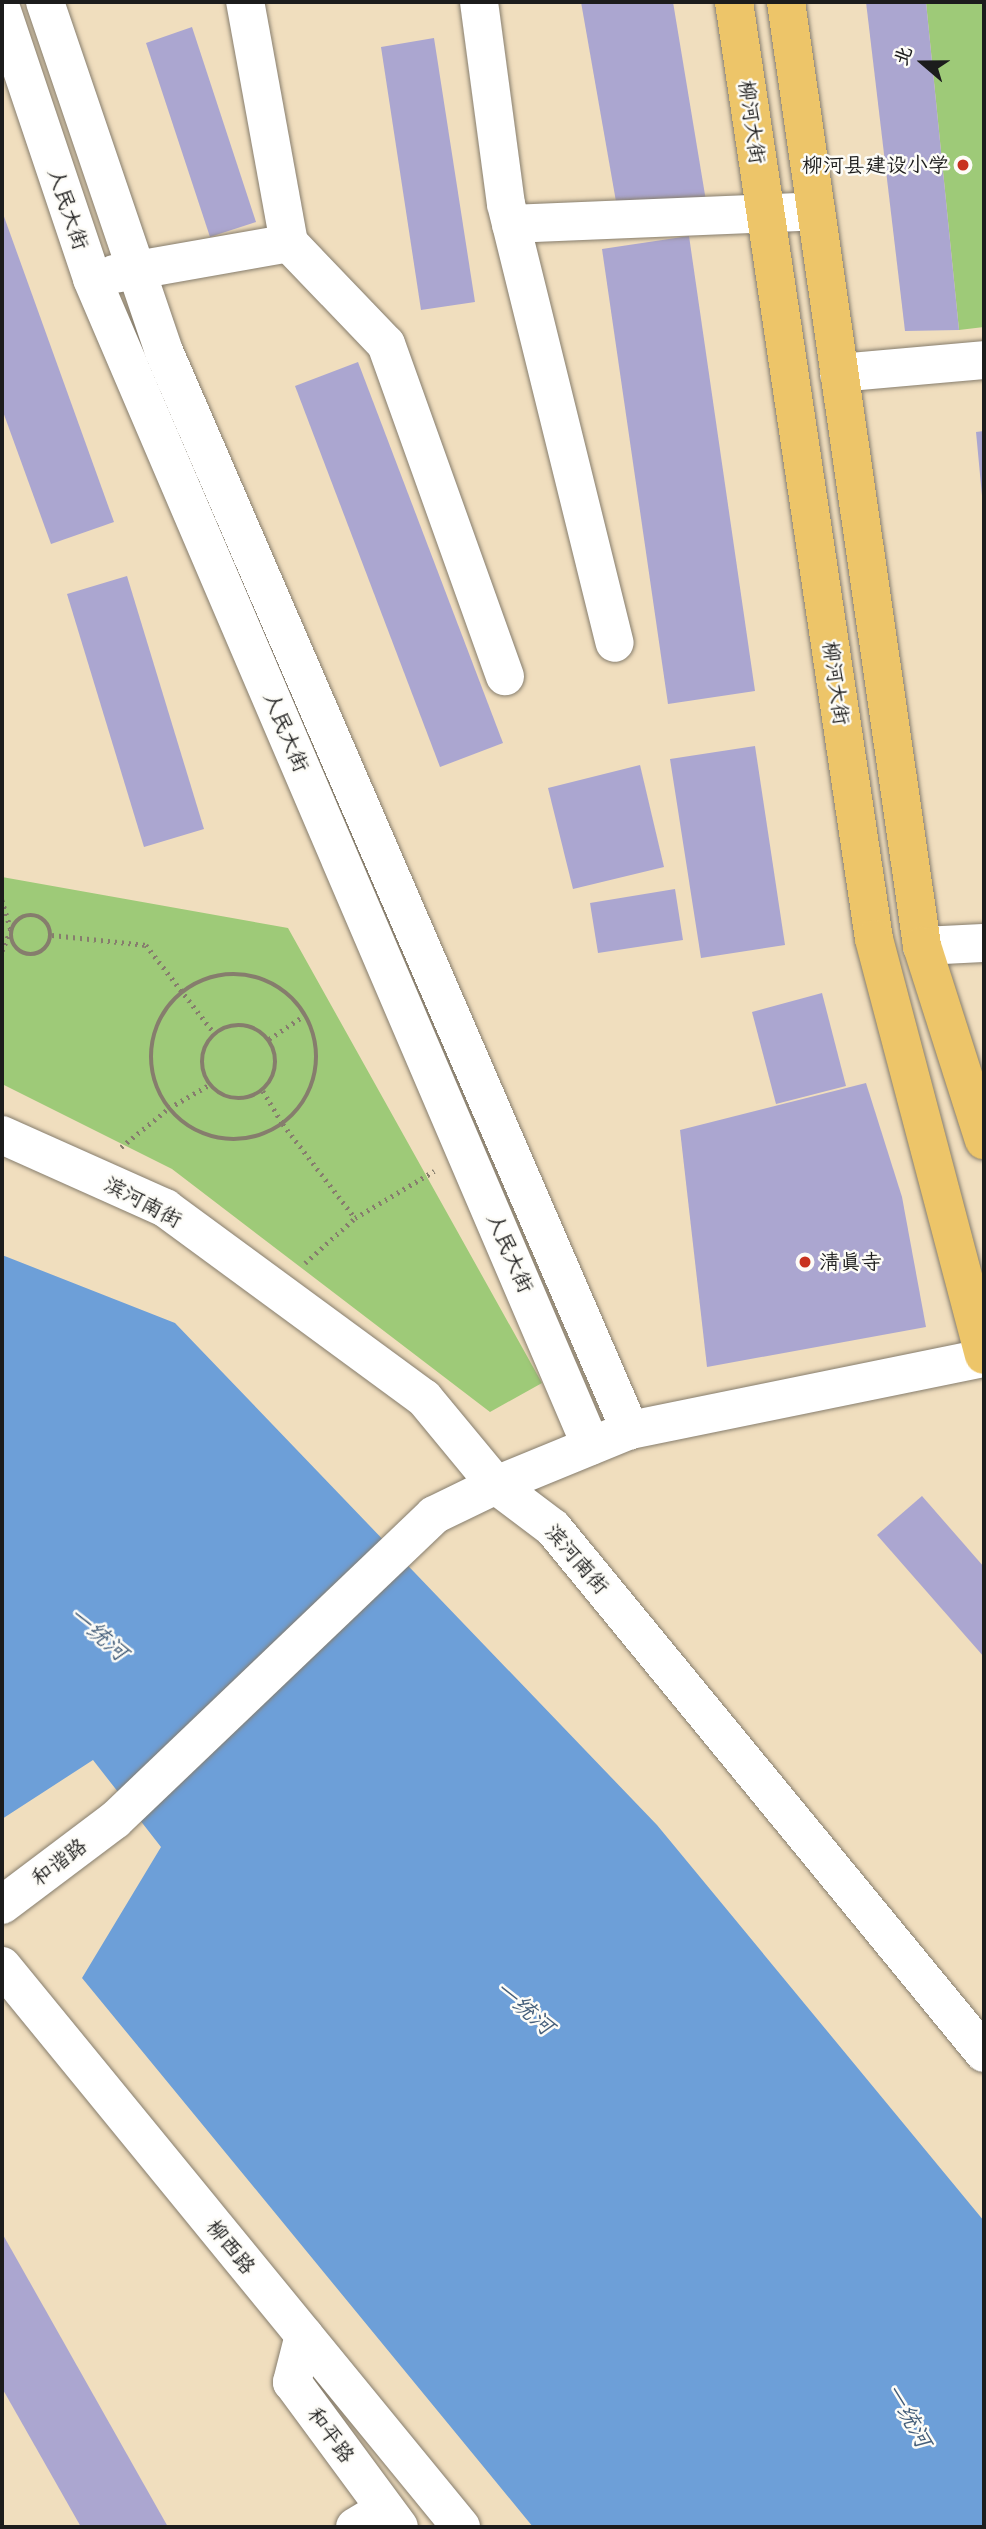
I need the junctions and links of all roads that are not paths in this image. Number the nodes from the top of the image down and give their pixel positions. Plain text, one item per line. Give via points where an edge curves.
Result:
1 (45, 2) edge
2 (246, 2) edge
3 (479, 2) edge
4 (734, 2) edge
5 (786, 2) edge
6 (2, 11) edge
7 (816, 211) junction
8 (766, 215) junction
9 (511, 224) junction
10 (289, 243) junction
11 (138, 270) junction
12 (92, 279) junction
13 (984, 360) edge
14 (839, 373) junction
15 (615, 643) dead end
16 (505, 676) dead end
17 (984, 943) edge
18 (922, 946) junction
19 (2, 1135) edge
20 (984, 1140) edge
21 (984, 1356) edge
22 (630, 1430) junction
23 (592, 1446) junction
24 (496, 1485) junction
25 (2, 1905) edge
26 (2, 1966) edge
27 (984, 2053) edge
28 (303, 2335) junction
29 (380, 2521) edge
30 (461, 2527) edge

1 - 11 street, 人民大街
2 - 10 street
3 - 9 street
4 - 8 main road, 柳河大街
5 - 7 main road
6 - 12 street, 人民大街
7 - 8 street
7 - 14 main road
8 - 9 street
8 - 21 main road, 柳河大街 via 874,940
9 - 15 street
10 - 11 street
10 - 16 street via 386,345
11 - 12 street
11 - 22 street, 人民大街 via 163,349
12 - 23 street, 人民大街
13 - 14 street
14 - 18 main road
17 - 18 street
18 - 20 main road
19 - 24 street, 滨河南街 via 165,1208 424,1398
21 - 22 street, 和谐路
22 - 23 street, 和谐路
23 - 24 street, 和谐路
24 - 25 street, 和谐路 via 434,1515 116,1820
24 - 27 street, 滨河南街 via 553,1528
26 - 28 street, 柳西路
28 - 29 street, 和平路 via 292,2382
28 - 30 street, 柳西路

